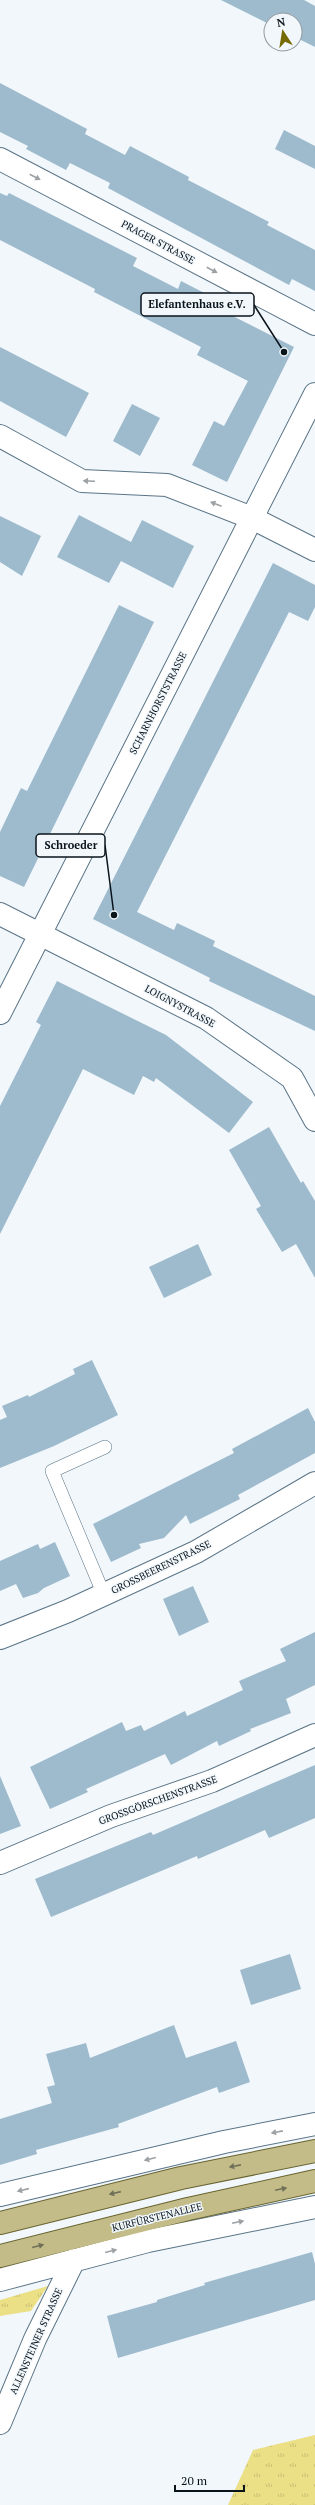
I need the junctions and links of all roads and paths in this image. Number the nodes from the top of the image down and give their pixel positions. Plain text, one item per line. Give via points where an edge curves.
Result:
1 (0, 159) edge
2 (315, 324) edge
3 (315, 394) edge
4 (0, 436) edge
5 (252, 518) junction
6 (315, 550) edge
7 (0, 914) edge
8 (41, 934) junction
9 (0, 1013) edge
10 (313, 1113) edge
11 (105, 1447) dead end
12 (315, 1483) edge
13 (104, 1595) junction
14 (0, 1638) edge
15 (315, 1735) edge
16 (0, 1863) edge
17 (315, 2124) edge
18 (315, 2151) edge
19 (315, 2181) edge
20 (0, 2195) edge
21 (315, 2207) edge
22 (0, 2223) edge
23 (0, 2256) edge
24 (74, 2260) junction
25 (0, 2280) edge
26 (0, 2423) edge

1 -> 2 street, PRAGER STRASSE
3 - 5 street, SCHARNHORSTSTRASSE
5 -> 4 street via 167,485 82,481
5 - 6 street
5 - 8 street, SCHARNHORSTSTRASSE
7 - 8 street, LOIGNYSTRASSE
8 - 9 street, SCHARNHORSTSTRASSE
8 - 10 street, LOIGNYSTRASSE via 206,1018 292,1078
11 - 13 lane via 52,1471
12 - 13 street, GROSSBEERENSTRASSE via 196,1552
13 - 14 street, GROSSBEERENSTRASSE
15 - 16 street, GROSSGÖRSCHENSTRASSE via 212,1781 111,1816
17 -> 20 street via 224,2142
18 -> 22 main road via 181,2178
23 -> 19 main road, KURFÜRSTENALLEE via 188,2209
24 -> 21 street via 148,2241
24 - 25 street
24 - 26 street, ALLENSTEINER STRASSE via 35,2339

